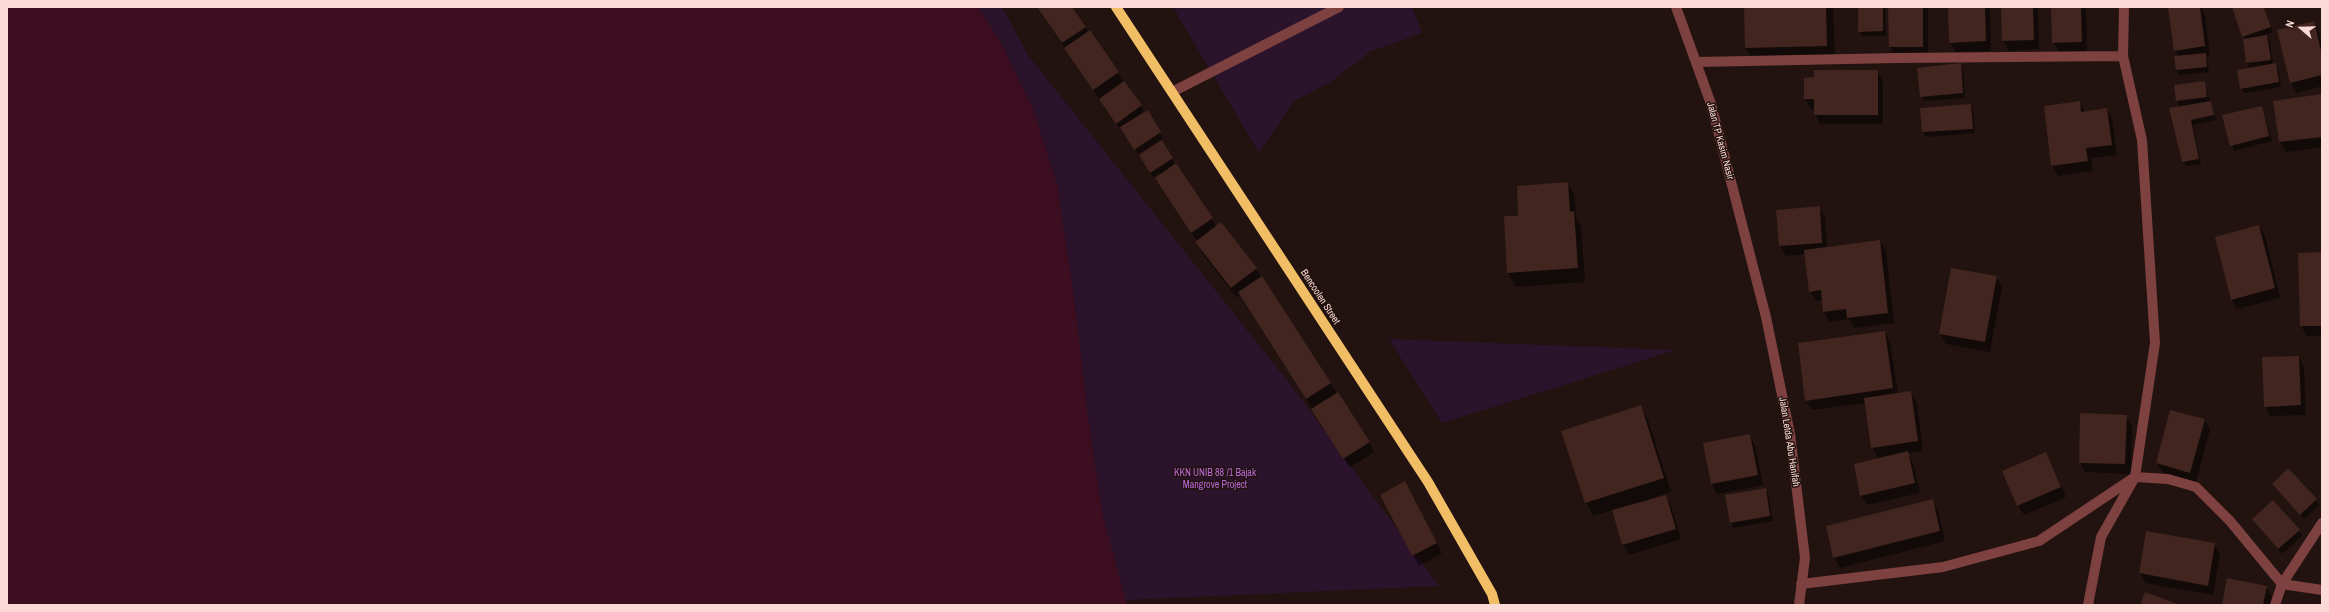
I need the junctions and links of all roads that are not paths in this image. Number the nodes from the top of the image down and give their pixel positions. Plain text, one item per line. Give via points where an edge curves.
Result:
1 (1116, 7) edge
2 (1339, 7) edge
3 (1676, 7) edge
4 (2124, 7) edge
5 (2123, 56) junction
6 (1697, 62) junction
7 (1172, 92) junction
8 (1755, 278) joint
9 (2134, 477) junction
10 (2322, 523) edge
11 (1801, 584) junction
12 (2282, 584) junction
13 (2322, 590) edge
14 (1495, 605) edge
15 (1800, 605) edge
16 (2088, 605) edge
17 (2275, 605) edge

1 - 7 main road, Bencoolen Street
2 - 7 street
3 - 6 street, Jalan TP Kasim Nasir
4 - 5 street
5 - 6 street
5 - 9 street via 2142,140 2155,343
6 - 8 street, Jalan TP Kasim Nasir
7 - 14 main road, Bencoolen Street via 1428,482 1492,594
8 - 11 street, Jalan Letda Abu Hanifah via 1766,317 1790,434 1805,558
9 - 11 street via 2039,541 1943,567
9 - 12 street via 2168,479 2196,487 2230,521
9 - 16 street via 2101,537
10 - 12 street
11 - 15 street
12 - 13 street
12 - 17 street

